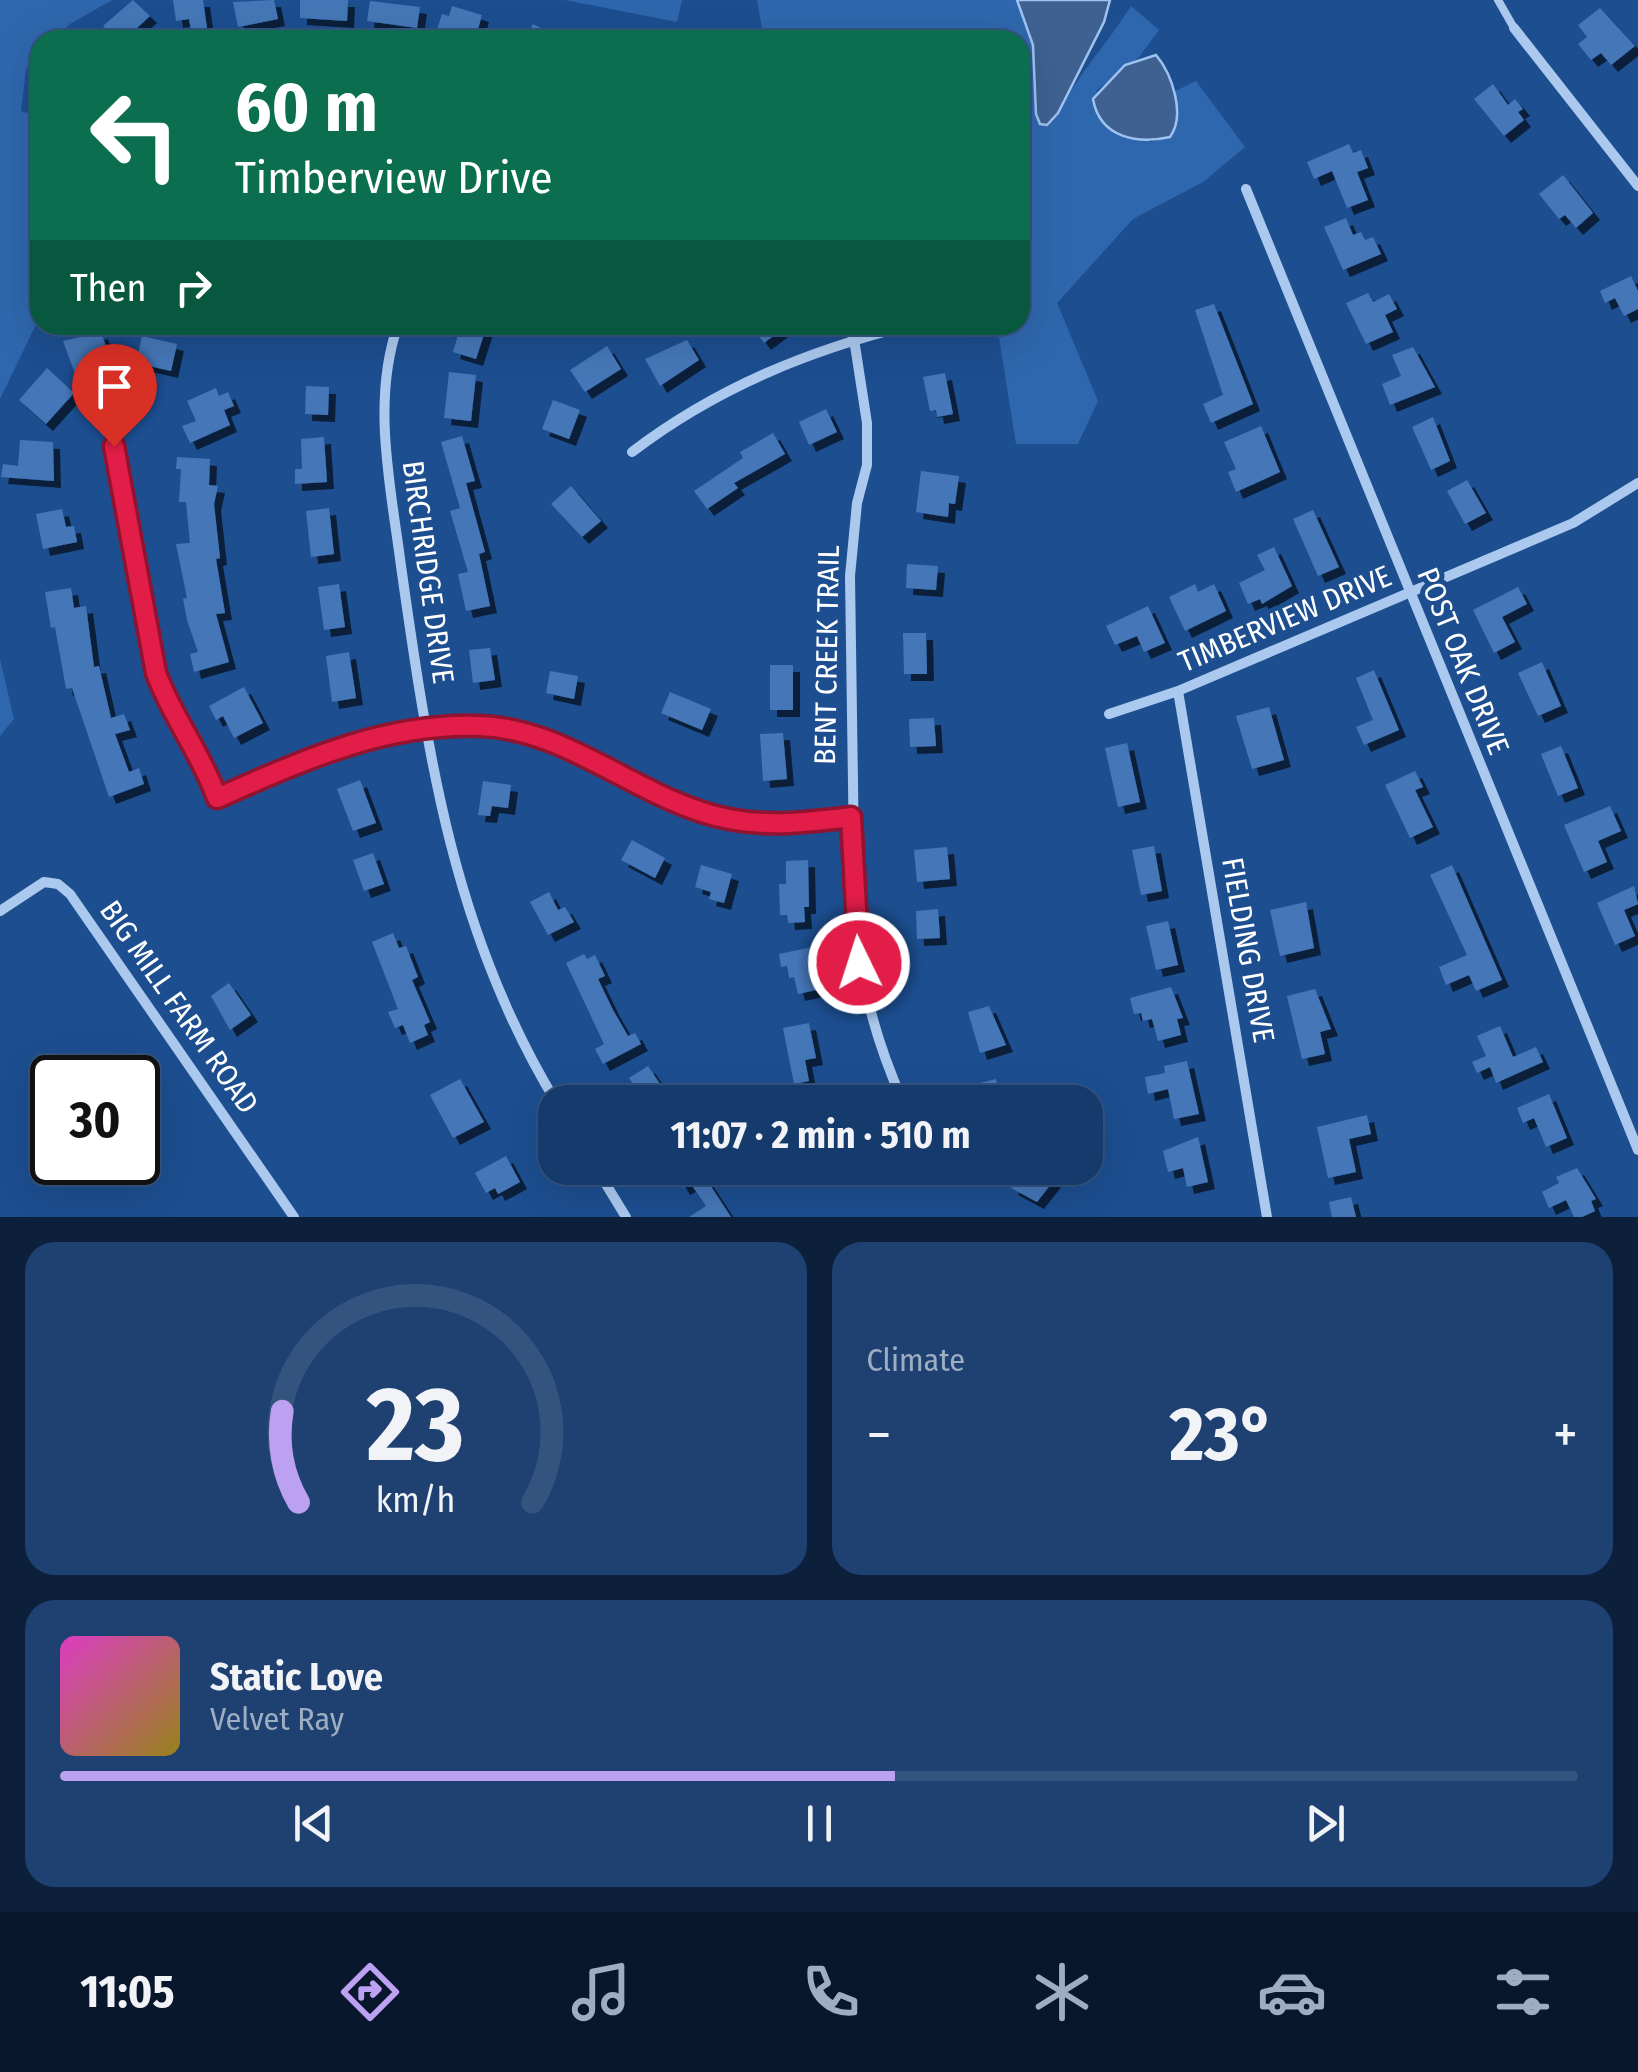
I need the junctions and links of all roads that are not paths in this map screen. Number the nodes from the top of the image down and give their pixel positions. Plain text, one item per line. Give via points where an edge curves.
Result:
1 (1498, 0) edge
2 (1514, 28) joint
3 (1638, 186) edge
4 (1246, 189) dead end
5 (396, 335) edge
6 (852, 335) edge
7 (870, 335) edge
8 (854, 339) junction
9 (114, 446) dead end
10 (632, 452) dead end
11 (1638, 483) edge
12 (1408, 594) junction
13 (1178, 692) junction
14 (1109, 714) dead end
15 (424, 731) junction
16 (851, 817) junction
17 (0, 912) edge
18 (547, 1085) edge
19 (896, 1085) edge
20 (1638, 1150) edge
21 (606, 1185) edge
22 (294, 1217) edge
23 (626, 1217) edge
24 (1268, 1217) edge

1 - 2 lane
2 - 3 street
4 - 12 street, POST OAK DRIVE
5 - 15 street, BIRCHRIDGE DRIVE via 384,384 388,465
6 - 8 street, BENT CREEK TRAIL
7 - 8 street
8 - 10 street via 731,387
8 - 16 street, BENT CREEK TRAIL via 867,436 850,576
9 - 15 street via 156,673 217,798 356,740
11 - 12 street, TIMBERVIEW DRIVE via 1573,523
12 - 13 street, TIMBERVIEW DRIVE
12 - 20 street, POST OAK DRIVE
13 - 14 street, TIMBERVIEW DRIVE
13 - 24 street, FIELDING DRIVE
15 - 16 street via 481,726 518,733 726,819 774,825
15 - 18 street, BIRCHRIDGE DRIVE via 463,899 501,996
16 - 19 street, BENT CREEK TRAIL via 859,963
17 - 22 street, BIG MILL FARM ROAD via 44,882 70,894
21 - 23 street

